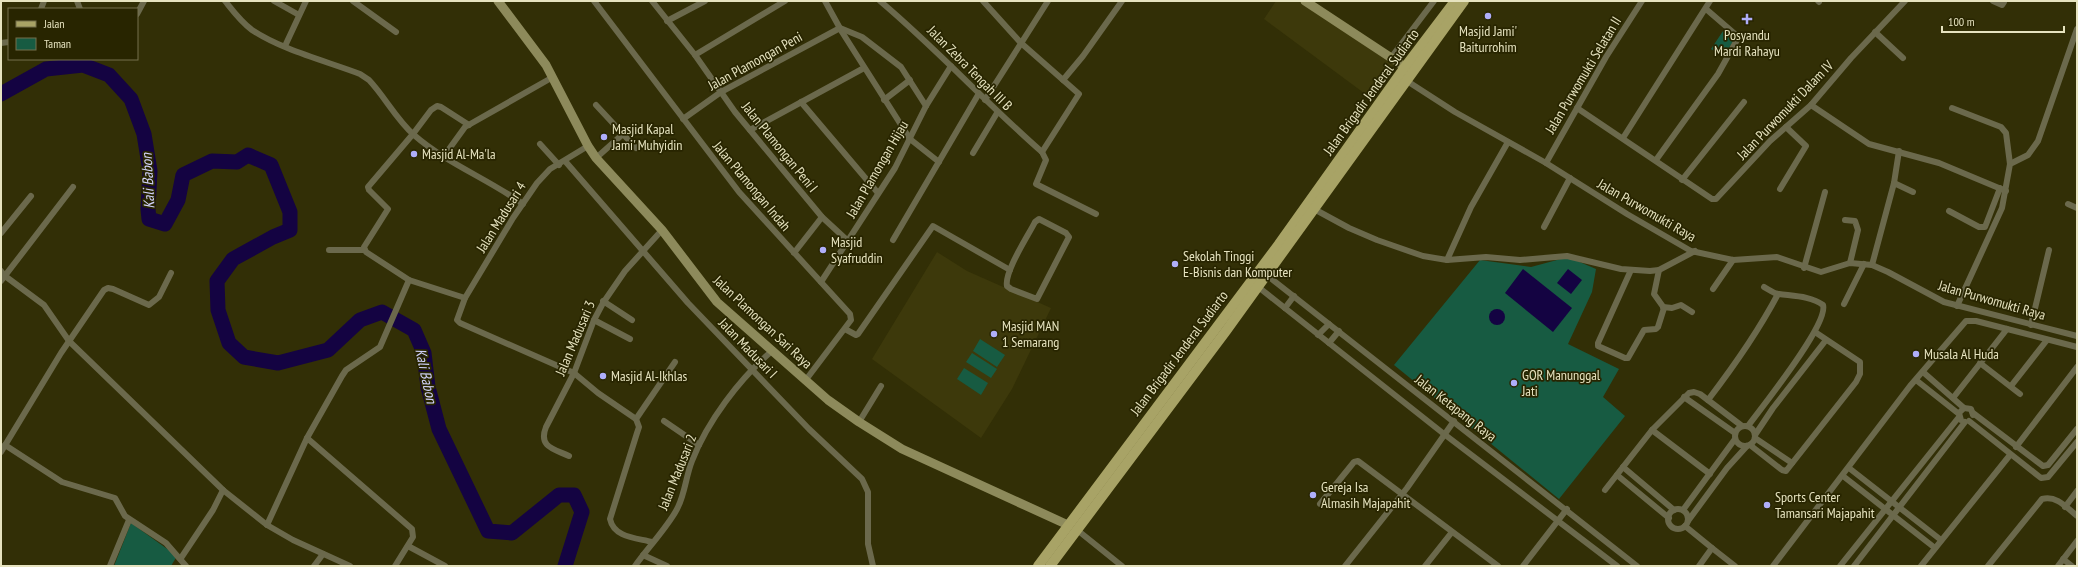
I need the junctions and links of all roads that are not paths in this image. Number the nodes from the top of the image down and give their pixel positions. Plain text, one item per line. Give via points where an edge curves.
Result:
1 (144, 1) edge
2 (225, 1) edge
3 (274, 1) edge
4 (306, 1) edge
5 (353, 1) edge
6 (498, 1) edge
7 (594, 1) edge
8 (652, 1) edge
9 (705, 1) edge
10 (785, 1) edge
11 (825, 1) edge
12 (880, 1) edge
13 (1048, 1) edge
14 (1122, 1) edge
15 (1305, 1) edge
16 (1434, 1) edge
17 (1455, 1) edge
18 (1464, 1) edge
19 (1642, 1) edge
20 (1710, 1) edge
21 (1905, 1) edge
22 (1993, 1) edge
23 (986, 2) edge
24 (2004, 2) edge
25 (1706, 9) junction
26 (138, 12) edge
27 (299, 15) junction
28 (667, 20) junction
29 (840, 28) junction
30 (2077, 29) edge
31 (396, 32) dead end
32 (1875, 32) junction
33 (1021, 43) junction
34 (285, 46) junction
35 (695, 55) junction
36 (1903, 58) dead end
37 (1390, 59) junction
38 (951, 66) junction
39 (864, 68) junction
40 (1404, 68) junction
41 (553, 77) junction
42 (910, 80) junction
43 (1063, 80) junction
44 (1407, 81) junction
45 (721, 92) junction
46 (978, 95) junction
47 (884, 100) junction
48 (985, 100) junction
49 (801, 102) junction
50 (1744, 102) dead end
51 (596, 105) dead end
52 (1811, 105) junction
53 (926, 106) junction
54 (1577, 108) junction
55 (1952, 108) dead end
56 (997, 113) junction
57 (684, 119) junction
58 (469, 125) junction
59 (1786, 127) junction
60 (750, 130) junction
61 (413, 134) junction
62 (623, 134) junction
63 (1623, 138) junction
64 (910, 139) junction
65 (1508, 142) junction
66 (540, 144) dead end
67 (588, 146) junction
68 (636, 148) dead end
69 (1042, 152) junction
70 (1899, 152) junction
71 (973, 153) dead end
72 (444, 156) junction
73 (596, 158) junction
74 (1656, 160) junction
75 (939, 162) junction
76 (562, 163) junction
77 (1546, 163) junction
78 (2010, 164) junction
79 (1570, 178) junction
80 (1682, 180) junction
81 (1894, 183) junction
82 (73, 187) dead end
83 (1780, 189) dead end
84 (2003, 189) junction
85 (1825, 192) dead end
86 (1913, 192) dead end
87 (878, 193) junction
88 (31, 196) dead end
89 (523, 204) junction
90 (2068, 204) dead end
91 (2077, 208) edge
92 (1314, 209) junction
93 (1949, 211) dead end
94 (1096, 214) dead end
95 (822, 217) junction
96 (1845, 220) dead end
97 (1544, 227) dead end
98 (662, 230) junction
99 (1, 233) edge
100 (893, 240) dead end
101 (848, 241) junction
102 (328, 250) dead end
103 (364, 250) junction
104 (643, 250) junction
105 (2049, 250) dead end
106 (1695, 251) junction
107 (794, 254) junction
108 (1447, 260) junction
109 (1733, 260) junction
110 (1850, 264) junction
111 (1864, 264) junction
112 (1872, 265) junction
113 (1804, 268) junction
114 (1010, 270) junction
115 (1631, 270) junction
116 (1659, 270) junction
117 (170, 273) dead end
118 (1263, 273) junction
119 (2, 276) edge
120 (409, 280) junction
121 (821, 282) junction
122 (1254, 284) junction
123 (1764, 287) dead end
124 (1713, 289) dead end
125 (1778, 294) junction
126 (1294, 296) junction
127 (465, 298) junction
128 (603, 301) junction
129 (1844, 304) dead end
130 (1663, 306) junction
131 (1957, 306) junction
132 (1285, 308) junction
133 (1692, 312) dead end
134 (594, 320) junction
135 (632, 320) dead end
136 (1329, 324) junction
137 (2031, 325) junction
138 (2007, 329) junction
139 (845, 330) junction
140 (1339, 332) junction
141 (1815, 332) junction
142 (1318, 335) junction
143 (2077, 336) edge
144 (630, 339) dead end
145 (1826, 340) junction
146 (2047, 340) junction
147 (69, 341) junction
148 (1329, 343) junction
149 (2077, 347) edge
150 (772, 351) junction
151 (675, 362) dead end
152 (1980, 364) junction
153 (2077, 367) edge
154 (752, 370) junction
155 (574, 372) junction
156 (1923, 372) junction
157 (1916, 380) junction
158 (805, 381) junction
159 (881, 386) dead end
160 (2011, 386) junction
161 (2020, 394) dead end
162 (1684, 397) junction
163 (1953, 398) junction
164 (1708, 400) junction
165 (1964, 408) junction
166 (1973, 413) junction
167 (1959, 416) junction
168 (636, 419) junction
169 (664, 421) dead end
170 (1454, 421) junction
171 (1967, 421) junction
172 (859, 422) junction
173 (1745, 426) junction
174 (2077, 429) edge
175 (1652, 430) junction
176 (1444, 434) junction
177 (1735, 436) junction
178 (1755, 436) junction
179 (307, 438) junction
180 (2077, 442) edge
181 (6, 445) junction
182 (699, 445) junction
183 (1748, 445) junction
184 (2017, 447) junction
185 (1, 452) edge
186 (569, 456) dead end
187 (2010, 456) junction
188 (1792, 463) junction
189 (2045, 466) junction
190 (1623, 467) junction
191 (1849, 468) junction
192 (1710, 474) junction
193 (2051, 474) junction
194 (1617, 475) junction
195 (1842, 476) junction
196 (223, 490) junction
197 (1605, 490) dead end
198 (2077, 491) edge
199 (1402, 494) junction
200 (1892, 501) junction
201 (1320, 504) dead end
202 (1900, 507) junction
203 (2065, 507) junction
204 (1567, 509) junction
205 (1674, 510) junction
206 (1682, 510) junction
207 (1884, 510) junction
208 (1892, 516) junction
209 (2077, 516) edge
210 (1669, 518) junction
211 (129, 520) junction
212 (1558, 521) junction
213 (1686, 523) junction
214 (267, 525) junction
215 (1072, 527) junction
216 (1452, 532) junction
217 (1941, 540) junction
218 (2077, 541) edge
219 (652, 542) junction
220 (408, 546) junction
221 (1712, 548) junction
222 (1935, 548) junction
223 (324, 554) junction
224 (643, 555) junction
225 (181, 558) junction
226 (2063, 559) junction
227 (110, 566) edge
228 (186, 566) edge
229 (314, 566) edge
230 (350, 566) edge
231 (395, 566) edge
232 (445, 566) edge
233 (634, 566) edge
234 (667, 566) edge
235 (872, 566) edge
236 (1038, 566) edge
237 (1050, 566) edge
238 (1122, 566) edge
239 (1345, 566) edge
240 (1425, 566) edge
241 (1498, 566) edge
242 (1523, 566) edge
243 (1617, 566) edge
244 (1637, 566) edge
245 (1699, 566) edge
246 (1733, 566) edge
247 (1773, 566) edge
248 (1840, 566) edge
249 (1854, 566) edge
250 (1921, 566) edge
251 (1988, 566) edge
252 (2058, 566) edge
253 (2072, 566) edge

1 - 26 street
2 - 34 street via 253,31
3 - 27 street
4 - 27 street
5 - 31 street
6 - 41 street, Jalan Plamongan Sari Raya via 543,59
7 - 57 street, Jalan Plamongan Indah
8 - 28 street, Jalan Plamongan Peni I
9 - 28 street
10 - 35 street
11 - 29 street
12 - 38 street, Jalan Zebra Tengah III B
13 - 33 street
14 - 43 street
15 - 37 street
16 - 37 street
17 - 40 main road, Jalan Brigadir Jenderal Sudiarto
18 - 44 main road, Jalan Brigadir Jenderal Sudiarto
19 - 54 street, Jalan Purwomukti Selatan II
20 - 25 street
21 - 32 street, Jalan Purwomukti Dalam IV
22 - 24 street via 2002,5
23 - 33 street
25 - 63 street
25 - 74 street via 1735,34 1737,40 1718,74
27 - 34 street
28 - 35 street, Jalan Plamongan Peni I
29 - 39 street
29 - 42 street via 862,37 901,67
29 - 45 street, Jalan Plamongan Peni
30 - 78 street via 2036,145 2028,155
32 - 36 street
32 - 52 street, Jalan Purwomukti Dalam IV
33 - 43 street
33 - 48 street
34 - 61 street via 360,74 369,80
35 - 45 street, Jalan Plamongan Peni I
37 - 40 street
38 - 46 street, Jalan Zebra Tengah III B
38 - 53 street, Jalan Plamongan Hijau
39 - 47 street
39 - 49 street
40 - 118 main road, Jalan Brigadir Jenderal Sudiarto
41 - 58 street
41 - 67 street, Jalan Plamongan Sari Raya
42 - 47 street
42 - 53 street
43 - 69 street via 1078,92 1079,97
44 - 65 street, Jalan Purwomukti Raya
44 - 92 main road, Jalan Brigadir Jenderal Sudiarto
45 - 57 street, Jalan Plamongan Peni
45 - 60 street, Jalan Plamongan Peni I
46 - 48 street, Jalan Zebra Tengah III B
46 - 75 street
47 - 64 street
48 - 56 street, Jalan Zebra Tengah III B
49 - 60 street
49 - 87 street
50 - 80 street
51 - 62 street
52 - 59 street, Jalan Purwomukti Dalam IV
52 - 70 street via 1869,144
53 - 64 street, Jalan Plamongan Hijau
54 - 63 street
54 - 77 street, Jalan Purwomukti Selatan II
55 - 78 street via 2000,127 2006,133
56 - 69 street, Jalan Zebra Tengah III B
56 - 71 street
57 - 107 street, Jalan Plamongan Indah via 743,197
58 - 61 street via 437,106
58 - 72 street
59 - 80 street, Jalan Purwomukti Dalam IV via 1719,197 1713,199
59 - 83 street via 1806,146
60 - 95 street, Jalan Plamongan Peni I
61 - 72 street
61 - 103 street via 368,187 388,208
62 - 68 street
62 - 73 street
63 - 74 street
64 - 75 street
64 - 87 street, Jalan Plamongan Hijau
65 - 77 street, Jalan Purwomukti Raya
65 - 108 street via 1471,207
66 - 76 street, Jalan Madusari I
67 - 73 street, Jalan Plamongan Sari Raya
67 - 76 street, Jalan Madusari 4
69 - 94 street via 1046,160 1036,184
70 - 81 street
70 - 84 street via 1938,163
72 - 89 street
73 - 98 street, Jalan Plamongan Sari Raya
74 - 80 street
75 - 100 street
76 - 89 street, Jalan Madusari 4 via 543,175
76 - 104 street, Jalan Madusari I
77 - 79 street, Jalan Purwomukti Raya
78 - 84 street
79 - 97 street
79 - 106 street, Jalan Purwomukti Raya via 1685,248
81 - 86 street
81 - 112 street
82 - 119 street
84 - 93 street via 1985,227 1980,227
84 - 131 street via 2000,214
85 - 113 street
87 - 101 street, Jalan Plamongan Hijau
88 - 99 street
89 - 127 street, Jalan Madusari 4
90 - 91 street
92 - 108 street via 1376,240 1423,256
92 - 118 main road, Jalan Brigadir Jenderal Sudiarto
95 - 101 street, Jalan Plamongan Peni I
95 - 107 street
96 - 110 street via 1855,221 1858,230
98 - 104 street, Jalan Madusari 3
98 - 150 street, Jalan Plamongan Sari Raya via 717,302
101 - 121 street, Jalan Plamongan Hijau
102 - 103 street
103 - 120 street
104 - 128 street, Jalan Madusari 3
104 - 154 street, Jalan Madusari I via 688,303
105 - 137 street
106 - 109 street, Jalan Purwomukti Raya
106 - 116 street
107 - 121 street, Jalan Plamongan Indah
108 - 115 street via 1486,257 1520,260 1567,256
109 - 113 street, Jalan Purwomukti Raya via 1772,257
109 - 124 street
110 - 111 street, Jalan Purwomukti Raya
110 - 113 street, Jalan Purwomukti Raya via 1824,272
111 - 112 street, Jalan Purwomukti Raya
111 - 129 street
112 - 131 street, Jalan Purwomukti Raya
114 - 114 street via 1037,220 1040,219 1068,236 1069,240 1039,298 1007,286
114 - 139 street via 932,226 858,334 856,336
115 - 116 street
115 - 130 street via 1601,334 1598,346 1627,358 1644,330 1658,327
116 - 130 street via 1654,294
117 - 147 street via 159,297 149,304 113,289 104,290
118 - 122 main road, Jalan Brigadir Jenderal Sudiarto
118 - 126 street, Jalan Ketapang Raya
119 - 147 street via 44,304
120 - 127 street
120 - 179 street via 380,347 346,370
121 - 139 street, Jalan Plamongan Indah via 850,314 851,320
122 - 132 street, Jalan Ketapang Raya
122 - 215 main road, Jalan Brigadir Jenderal Sudiarto
123 - 125 street
125 - 141 street via 1788,294 1823,305 1824,310
125 - 164 street via 1763,324
126 - 132 street
126 - 136 street, Jalan Ketapang Raya
127 - 155 street, Jalan Madusari 4 via 457,320 460,323
128 - 134 street, Jalan Madusari 3
128 - 135 street
130 - 133 street via 1672,308 1681,305
131 - 137 street, Jalan Purwomukti Raya
132 - 142 street, Jalan Ketapang Raya
134 - 144 street
134 - 155 street, Jalan Madusari 3
136 - 140 street, Jalan Ketapang Raya
136 - 142 street
137 - 143 street, Jalan Purwomukti Raya
138 - 146 street
138 - 152 street
138 - 156 street via 1966,320
139 - 158 street, Jalan Plamongan Indah
140 - 148 street
140 - 170 street, Jalan Ketapang Raya
141 - 145 street
141 - 173 street
142 - 148 street, Jalan Ketapang Raya
145 - 178 street via 1773,408
145 - 188 street via 1860,362 1860,374 1842,402
146 - 149 street
146 - 160 street
147 - 181 street
147 - 196 street
148 - 176 street, Jalan Ketapang Raya
150 - 154 street, Jalan Madusari 2
150 - 158 street, Jalan Plamongan Sari Raya
151 - 168 street
152 - 160 street
152 - 163 street
153 - 184 street
154 - 182 street, Jalan Madusari 2 via 733,393
154 - 235 street, Jalan Madusari I via 862,479 868,492 867,539
155 - 168 street via 598,393
155 - 186 street, Jalan Madusari 3 via 544,435 547,445
156 - 157 street
156 - 163 street
157 - 167 street
157 - 191 street
158 - 172 street, Jalan Plamongan Sari Raya
159 - 172 street
160 - 161 street
162 - 164 street via 1694,392
162 - 175 street
162 - 177 street
163 - 165 street
164 - 173 street
165 - 166 street via 1969,408
165 - 167 street
166 - 171 street via 1972,418
166 - 184 street
167 - 171 street
167 - 200 street
168 - 219 street via 638,433 610,519 613,528 622,535
169 - 182 street
170 - 176 street
170 - 204 street, Jalan Ketapang Raya
171 - 187 street
171 - 202 street
172 - 215 street, Jalan Plamongan Sari Raya via 914,455
173 - 177 street
173 - 178 street via 1753,429
174 - 189 street
175 - 190 street
175 - 192 street
176 - 199 street
176 - 212 street, Jalan Ketapang Raya
177 - 183 street via 1740,445
177 - 192 street
178 - 183 street
178 - 188 street
179 - 214 street
179 - 220 street via 412,529 414,534
180 - 193 street
181 - 185 street
181 - 211 street via 62,482 115,498
182 - 219 street, Jalan Madusari 2 via 688,470 678,508
183 - 188 street via 1783,471
183 - 213 street via 1726,468
184 - 187 street
184 - 187 street
184 - 189 street
187 - 193 street via 2039,478 2046,478
187 - 217 street
189 - 193 street
190 - 194 street
190 - 205 street
191 - 195 street
191 - 200 street
192 - 206 street
194 - 197 street
194 - 210 street
195 - 207 street
195 - 247 street
196 - 214 street
196 - 225 street via 213,510
198 - 203 street
199 - 201 street via 1361,462 1355,461
199 - 216 street
199 - 239 street
200 - 202 street
200 - 207 street
202 - 208 street
202 - 217 street
203 - 209 street
203 - 251 street via 2056,499 2048,497 2038,503
204 - 212 street
204 - 244 street, Jalan Ketapang Raya
205 - 206 street
205 - 210 street
206 - 213 street via 1687,516
207 - 208 street
207 - 248 street
208 - 222 street
208 - 249 street
210 - 213 street via 1670,524 1676,528
211 - 225 street via 152,533
211 - 227 street
212 - 242 street
212 - 243 street, Jalan Ketapang Raya
213 - 221 street
214 - 223 street
215 - 236 main road, Jalan Brigadir Jenderal Sudiarto
215 - 237 main road, Jalan Brigadir Jenderal Sudiarto
215 - 238 street
216 - 240 street
216 - 241 street
217 - 222 street
218 - 226 street
219 - 224 street, Jalan Madusari 2
220 - 231 street
220 - 232 street
221 - 245 street
221 - 246 street
222 - 250 street
223 - 229 street
223 - 230 street
224 - 233 street, Jalan Madusari 2
224 - 234 street
225 - 228 street
226 - 252 street
226 - 253 street

